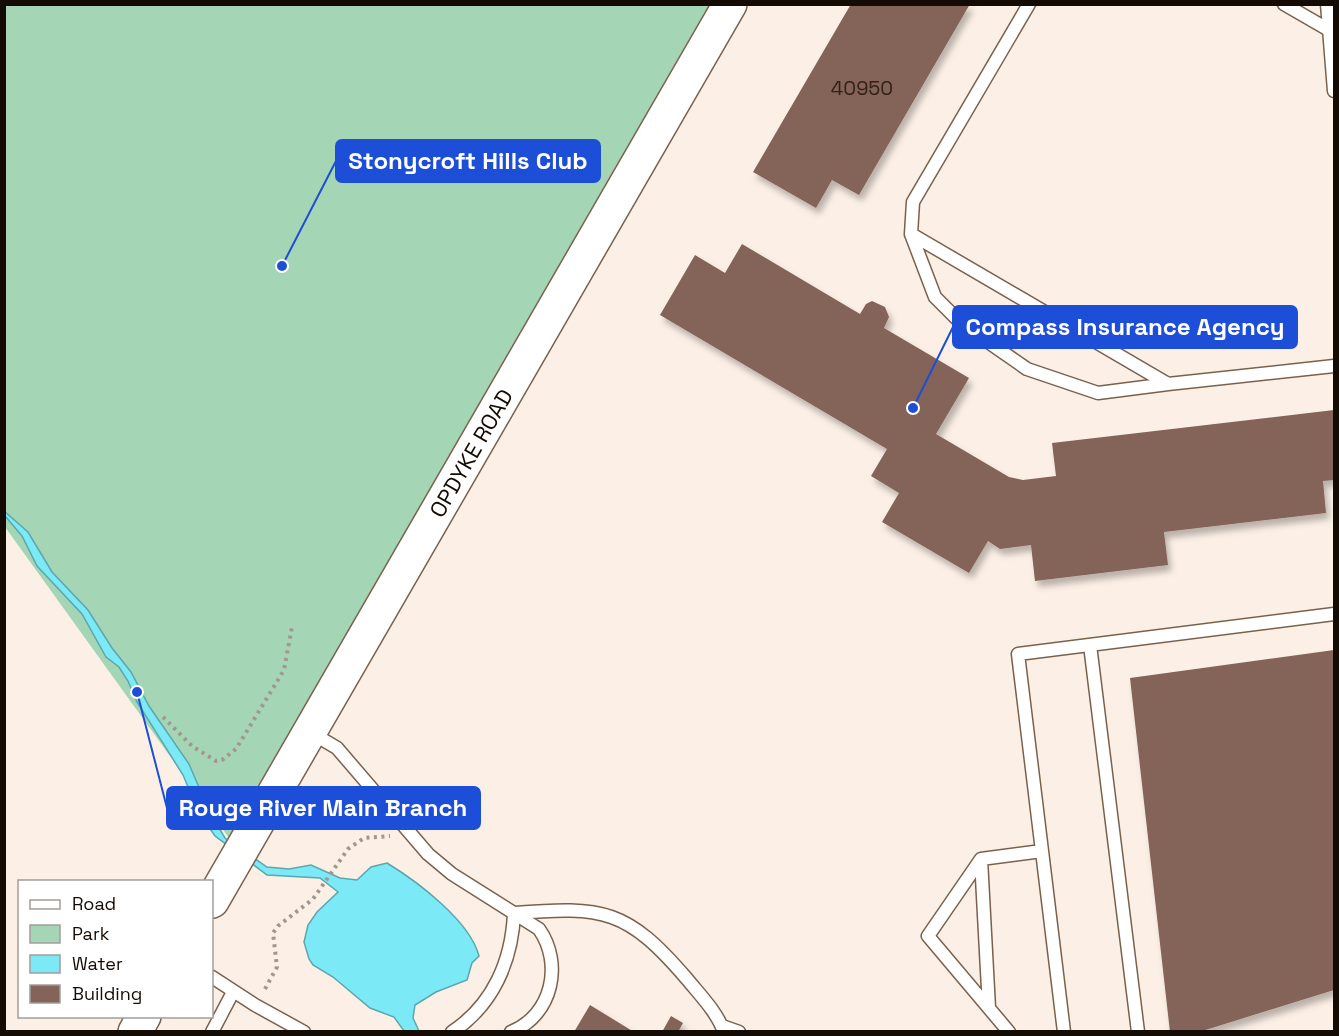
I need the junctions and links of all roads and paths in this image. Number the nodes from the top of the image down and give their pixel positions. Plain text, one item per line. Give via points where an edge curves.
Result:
1 (730, 4) edge
2 (1029, 4) edge
3 (1284, 4) edge
4 (1327, 4) edge
5 (1329, 30) junction
6 (1335, 91) edge
7 (911, 234) junction
8 (1335, 366) edge
9 (1168, 384) junction
10 (1335, 614) edge
11 (292, 627) dead end
12 (1090, 645) junction
13 (163, 717) dead end
14 (309, 731) junction
15 (405, 829) junction
16 (1042, 850) junction
17 (981, 859) junction
18 (218, 890) edge
19 (514, 913) junction
20 (213, 978) edge
21 (233, 992) junction
22 (255, 1005) junction
23 (989, 1008) junction
24 (143, 1018) edge
25 (723, 1029) edge
26 (135, 1032) edge
27 (212, 1032) edge
28 (304, 1032) edge
29 (452, 1032) edge
30 (511, 1032) edge
31 (739, 1032) edge
32 (1010, 1032) edge
33 (1064, 1032) edge
34 (1138, 1032) edge

1 - 14 main road, OPDYKE ROAD
2 - 7 lane via 913,202
3 - 5 lane
4 - 5 lane
5 - 6 lane
7 - 9 lane
7 - 9 lane via 935,297 961,323 1027,369 1098,393
8 - 9 lane
10 - 12 lane
11 - 13 path via 284,670 230,756 216,760 192,746
12 - 16 lane via 1018,654
12 - 34 lane
14 - 15 lane via 337,748
14 - 18 main road, OPDYKE ROAD
15 - 19 lane via 452,874
15 - 22 path via 390,836 364,838 348,849 321,889 293,917 284,920 273,933 277,967
16 - 17 lane
16 - 33 lane
17 - 23 lane
17 - 23 lane via 928,936
19 - 25 lane via 559,909 606,914 629,923 677,968
19 - 29 lane via 510,951 500,979 474,1014
19 - 30 lane via 538,929 547,941 553,968 550,990 537,1014
20 - 21 lane
21 - 22 lane
21 - 27 lane
22 - 28 lane
23 - 32 lane
24 - 26 main road
25 - 31 lane

